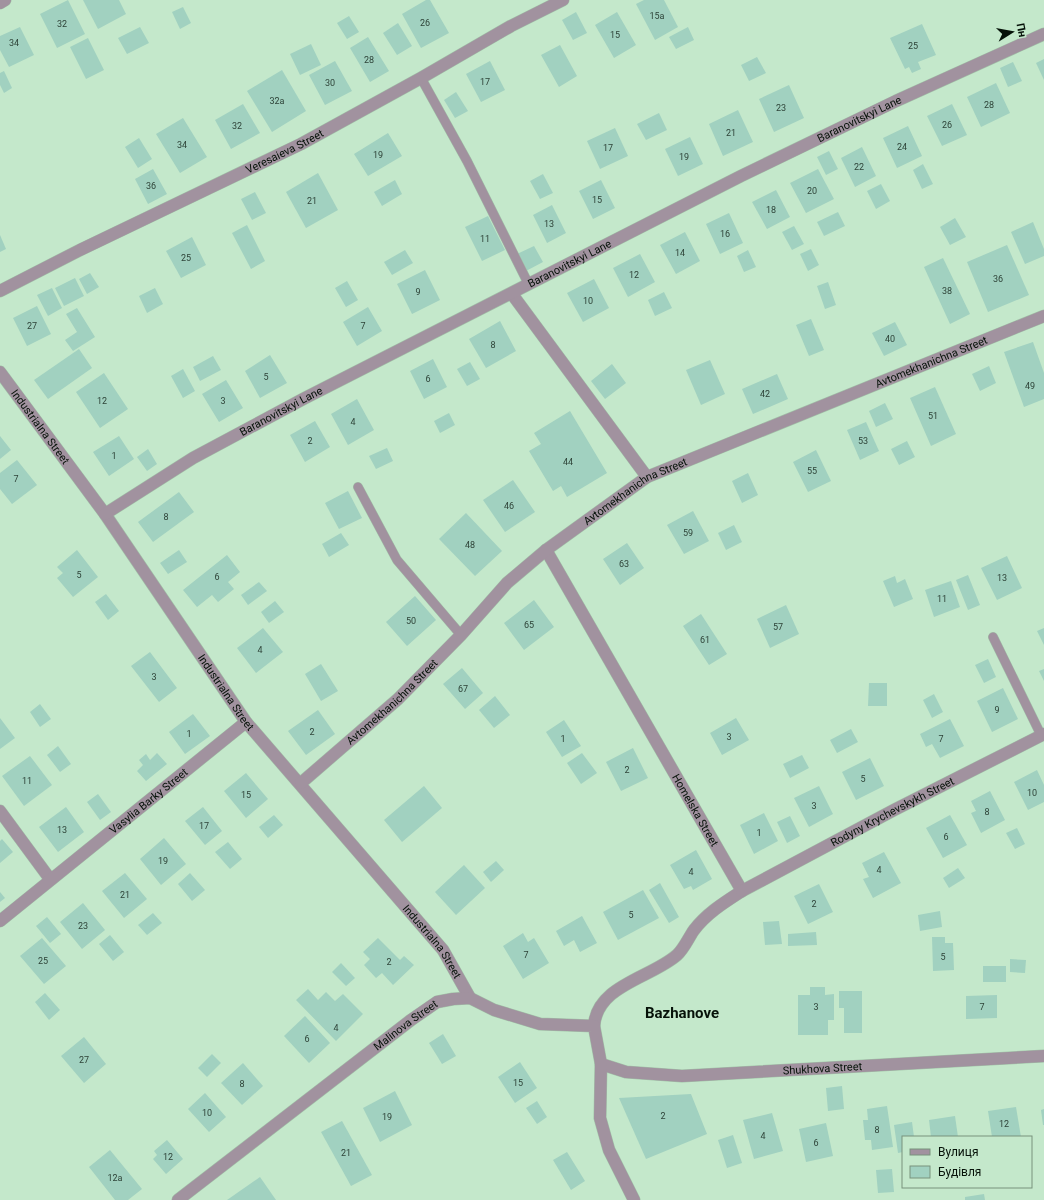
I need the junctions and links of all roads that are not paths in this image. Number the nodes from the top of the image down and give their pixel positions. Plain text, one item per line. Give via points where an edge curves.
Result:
1 (5, 0) edge
2 (563, 0) edge
3 (0, 2) edge
4 (1044, 34) edge
5 (421, 78) junction
6 (529, 285) junction
7 (0, 291) edge
8 (512, 294) junction
9 (1044, 316) edge
10 (0, 372) edge
11 (647, 477) junction
12 (358, 487) dead end
13 (105, 514) junction
14 (546, 550) junction
15 (461, 635) junction
16 (993, 637) dead end
17 (246, 722) junction
18 (1043, 735) edge
19 (301, 783) junction
20 (0, 811) edge
21 (50, 879) junction
22 (742, 891) junction
23 (0, 921) edge
24 (470, 998) junction
25 (594, 1026) junction
26 (1044, 1056) edge
27 (601, 1064) junction
28 (178, 1200) edge
29 (634, 1200) edge

1 - 3 street
2 - 5 street, Veresaieva Street via 511,26
4 - 6 street, Baranovitskyi Lane via 776,159
5 - 6 lane
5 - 7 street, Veresaieva Street via 301,144
6 - 8 street, Baranovitskyi Lane
8 - 11 street
8 - 13 street, Baranovitskyi Lane via 305,398 193,458
9 - 11 street, Avtomekhanichna Street
10 - 13 street, Industrialna Street
11 - 14 street, Avtomekhanichna Street
12 - 15 lane via 398,560
13 - 17 street, Industrialna Street
14 - 15 street, Avtomekhanichna Street via 507,583
14 - 22 street, Homelska Street
15 - 19 street, Avtomekhanichna Street via 398,699
16 - 18 lane
17 - 19 street, Industrialna Street
17 - 21 street, Vasylia Barky Street
18 - 22 street, Rodyny Krychevskykh Street
19 - 24 street, Industrialna Street via 443,950
20 - 21 street
21 - 23 street, Vasylia Barky Street
22 - 25 street via 716,908 695,928 678,954 654,971 616,990 600,1005 595,1015
24 - 25 street via 494,1010 540,1024
24 - 28 street, Malinova Street via 437,1002
25 - 27 street
26 - 27 street, Shukhova Street via 682,1076 626,1072
27 - 29 street via 600,1118 610,1150

